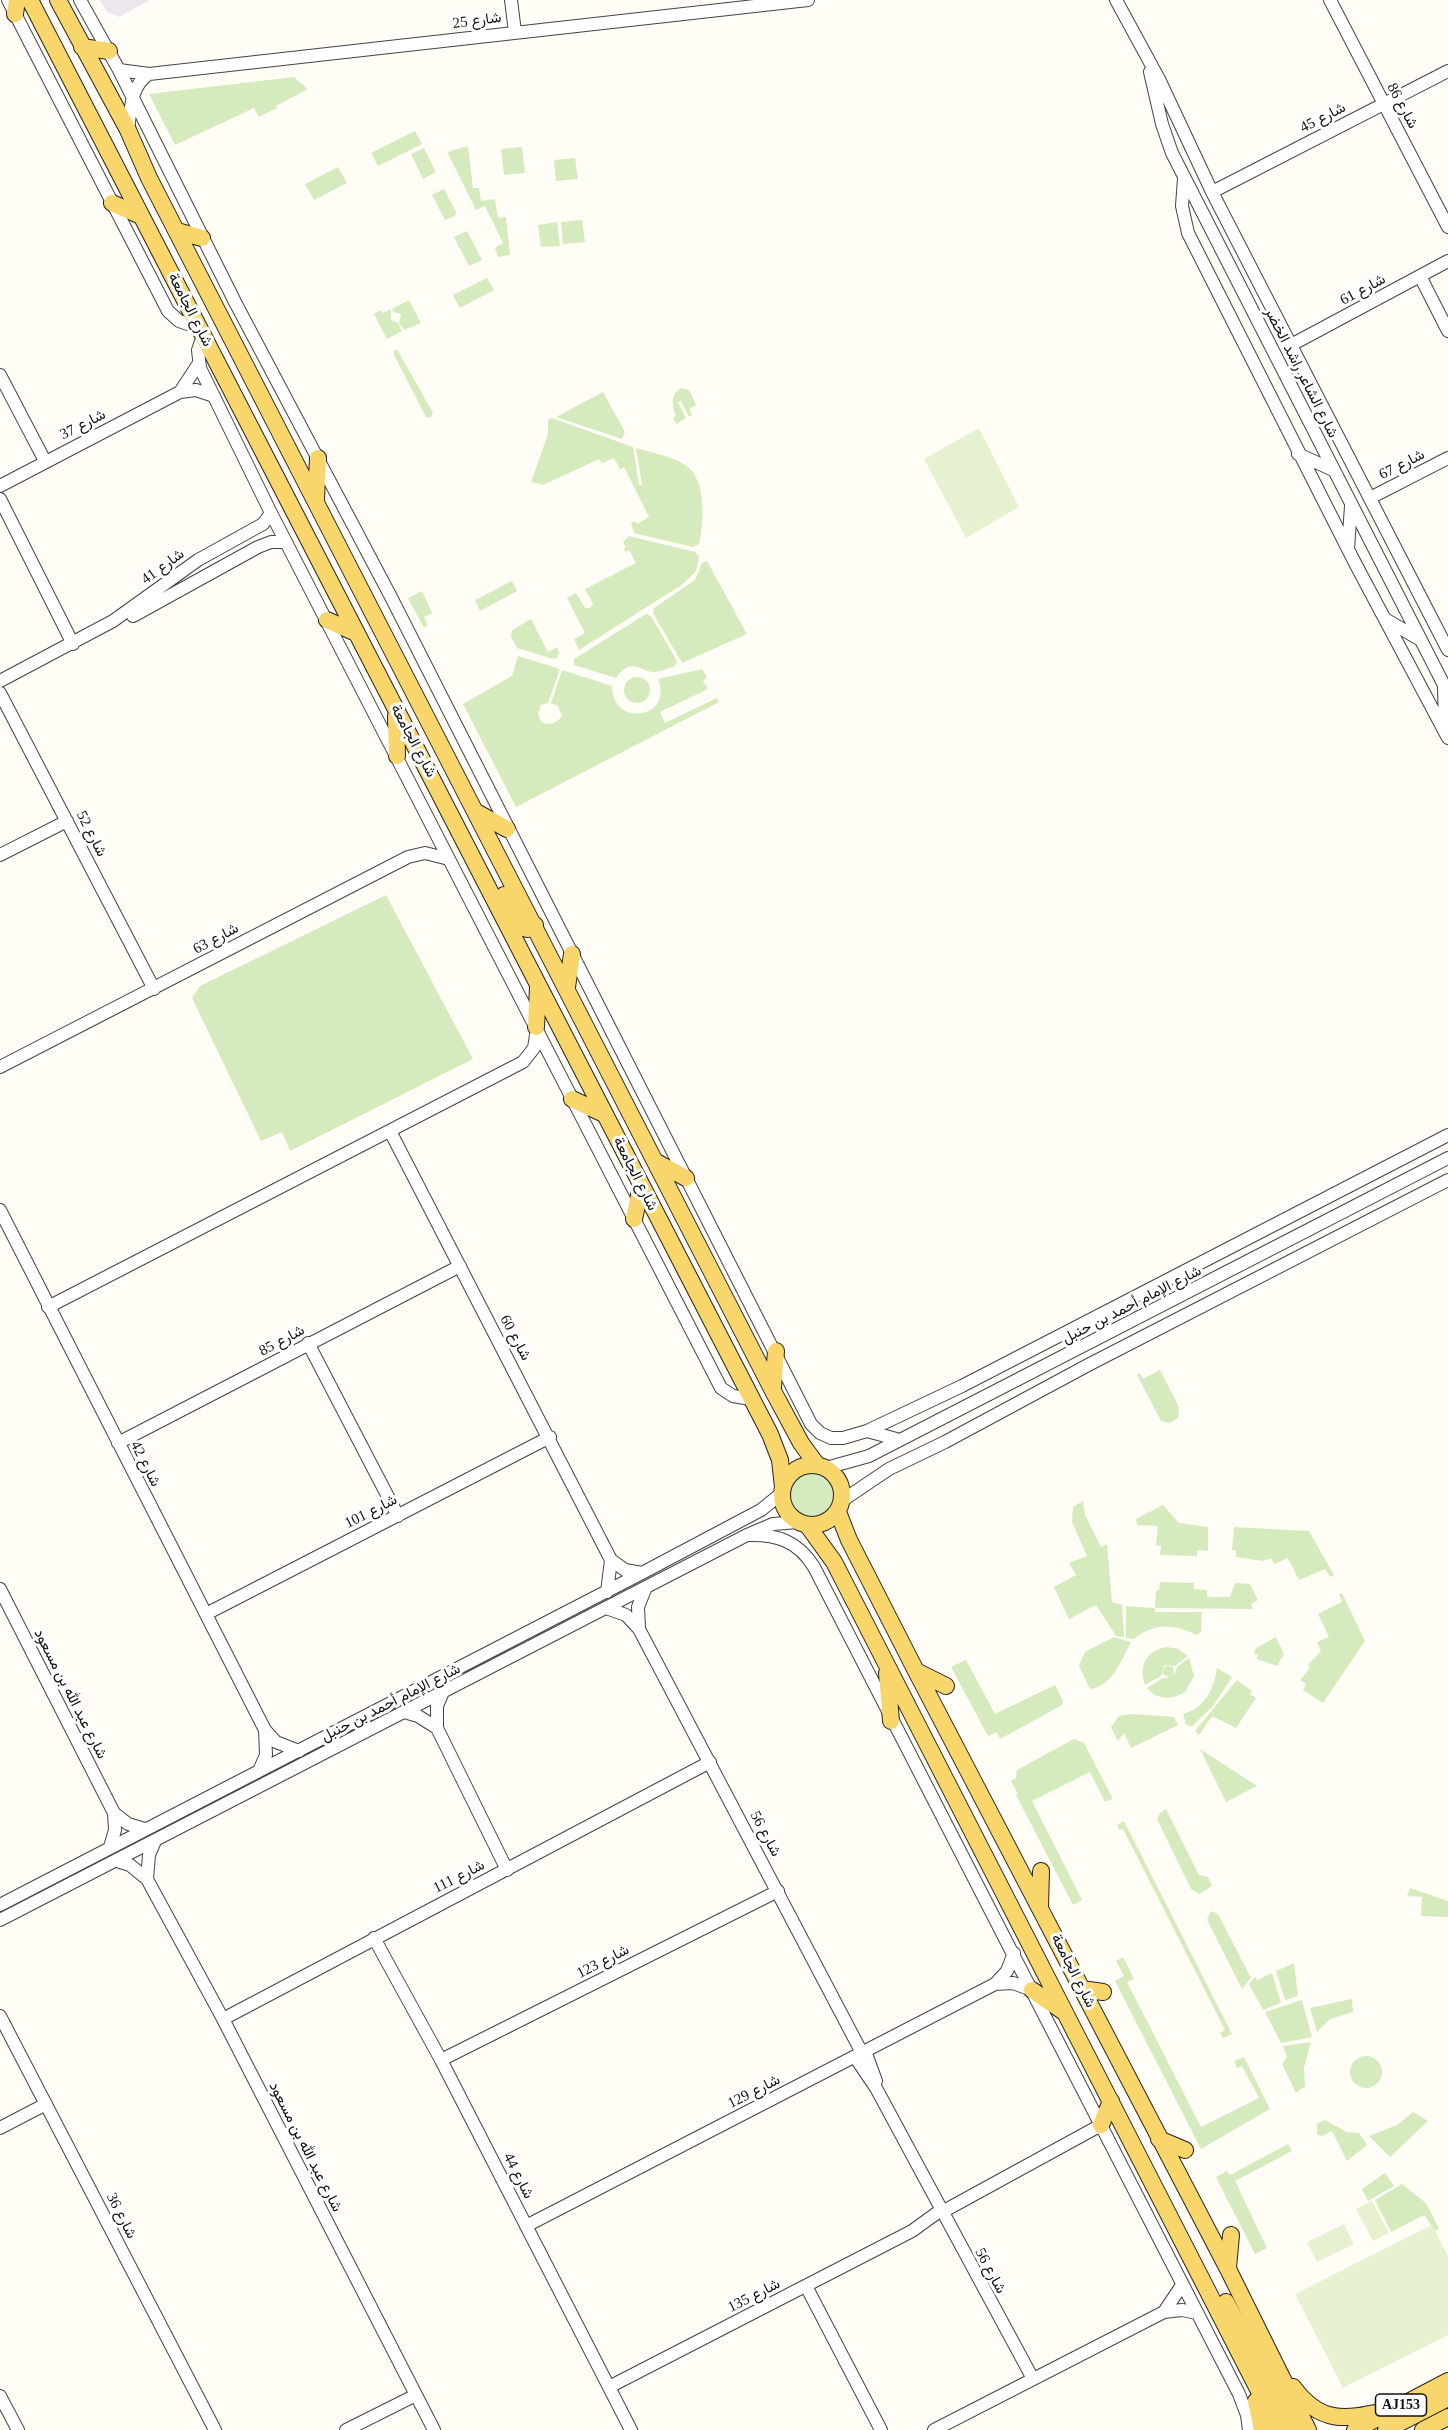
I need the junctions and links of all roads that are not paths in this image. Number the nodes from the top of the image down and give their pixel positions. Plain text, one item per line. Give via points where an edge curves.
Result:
1 (30, 0) edge
2 (80, 0) edge
3 (511, 0) edge
4 (808, 0) edge
5 (1116, 0) edge
6 (1330, 0) edge
7 (59, 1) edge
8 (750, 3) edge
9 (13, 5) edge
10 (515, 32) junction
11 (82, 47) junction
12 (109, 51) junction
13 (1148, 59) junction
14 (119, 70) junction
15 (1448, 70) edge
16 (149, 74) junction
17 (132, 97) junction
18 (1384, 103) junction
19 (95, 129) junction
20 (128, 130) junction
21 (1196, 160) junction
22 (1182, 173) junction
23 (149, 178) junction
24 (1212, 192) junction
25 (112, 203) junction
26 (141, 216) junction
27 (1448, 227) edge
28 (177, 231) junction
29 (202, 238) junction
30 (1448, 261) edge
31 (1419, 276) junction
32 (1448, 331) edge
33 (201, 332) junction
34 (1291, 345) junction
35 (199, 363) junction
36 (0, 375) edge
37 (180, 392) junction
38 (214, 396) junction
39 (1298, 454) junction
40 (318, 458) junction
41 (1448, 458) edge
42 (45, 461) junction
43 (1333, 470) junction
44 (0, 486) edge
45 (1370, 498) junction
46 (0, 499) edge
47 (316, 500) junction
48 (1351, 505) junction
49 (271, 513) junction
50 (286, 542) junction
51 (1348, 550) junction
52 (1384, 618) junction
53 (327, 620) junction
54 (356, 633) junction
55 (1421, 641) junction
56 (73, 644) junction
57 (1448, 650) edge
58 (0, 681) edge
59 (1446, 689) edge
60 (0, 693) edge
61 (396, 712) junction
62 (1446, 735) edge
63 (397, 756) junction
64 (476, 812) junction
65 (67, 821) junction
66 (507, 829) junction
67 (0, 855) edge
68 (449, 859) junction
69 (477, 866) junction
70 (535, 925) junction
71 (572, 954) junction
72 (538, 986) junction
73 (567, 987) junction
74 (154, 989) junction
75 (536, 1028) junction
76 (523, 1062) junction
77 (555, 1066) junction
78 (0, 1067) edge
79 (572, 1099) junction
80 (604, 1114) junction
81 (390, 1131) junction
82 (1448, 1135) edge
83 (1448, 1158) edge
84 (658, 1163) junction
85 (686, 1178) junction
86 (1448, 1180) edge
87 (641, 1186) junction
88 (0, 1210) edge
89 (634, 1219) junction
90 (1262, 1233) junction
91 (1249, 1260) junction
92 (460, 1266) junction
93 (1154, 1286) junction
94 (1177, 1299) junction
95 (48, 1307) junction
96 (308, 1343) junction
97 (776, 1351) junction
98 (962, 1386) junction
99 (773, 1391) junction
100 (751, 1399) junction
101 (961, 1410) junction
102 (867, 1431) junction
103 (550, 1437) junction
104 (900, 1440) junction
105 (118, 1443) junction
106 (821, 1467) junction
107 (783, 1490) junction
108 (840, 1506) junction
109 (398, 1516) junction
110 (803, 1524) junction
111 (747, 1535) junction
112 (611, 1560) junction
113 (642, 1573) junction
114 (647, 1586) junction
115 (0, 1589) edge
116 (607, 1592) junction
117 (606, 1608) junction
118 (206, 1614) junction
119 (639, 1629) junction
120 (887, 1666) junction
121 (916, 1671) junction
122 (946, 1686) dead end
123 (443, 1692) junction
124 (404, 1712) junction
125 (891, 1721) junction
126 (437, 1728) junction
127 (265, 1730) junction
128 (299, 1750) junction
129 (710, 1762) junction
130 (259, 1771) junction
131 (114, 1813) junction
132 (146, 1829) junction
133 (155, 1841) junction
134 (110, 1847) junction
135 (117, 1861) junction
136 (507, 1869) junction
137 (1041, 1870) dead end
138 (147, 1879) junction
139 (778, 1891) junction
140 (0, 1905) edge
141 (1040, 1908) junction
142 (0, 1920) edge
143 (375, 1938) junction
144 (1014, 1953) junction
145 (995, 1984) junction
146 (1082, 1989) junction
147 (1032, 1990) junction
148 (1103, 1992) dead end
149 (1066, 2013) junction
150 (0, 2016) edge
151 (223, 2019) junction
152 (860, 2054) junction
153 (441, 2060) junction
154 (1111, 2101) junction
155 (46, 2104) junction
156 (1101, 2125) junction
157 (0, 2128) edge
158 (1159, 2139) junction
159 (1185, 2150) dead end
160 (942, 2213) junction
161 (526, 2226) junction
162 (1231, 2235) dead end
163 (1191, 2254) junction
164 (1228, 2269) junction
165 (1182, 2285) junction
166 (806, 2286) junction
167 (1164, 2312) junction
168 (1197, 2313) junction
169 (1270, 2355) junction
170 (1251, 2379) junction
171 (1030, 2381) junction
172 (1448, 2381) edge
173 (609, 2387) junction
174 (415, 2392) junction
175 (0, 2396) edge
176 (1448, 2398) edge
177 (1394, 2409) junction
178 (1448, 2417) edge
179 (18, 2430) edge
180 (215, 2430) edge
181 (346, 2430) edge
182 (434, 2430) edge
183 (631, 2430) edge
184 (882, 2430) edge
185 (934, 2430) edge
186 (1249, 2430) edge
187 (1262, 2430) edge
188 (1279, 2430) edge
189 (1293, 2430) edge
190 (1308, 2430) edge
191 (1354, 2430) edge
192 (1386, 2430) edge
193 (1423, 2430) edge

1 - 19 main road, شارع الجامعة
2 - 12 street
3 - 10 street
4 - 8 street, شارع 25
5 - 13 street, شارع الشاعر راشد الخضر
6 - 18 street, شارع 86
7 - 11 main road, شارع الجامعة
8 - 10 street, شارع 25
9 - 25 street
10 - 16 street, شارع 25
11 - 12 main road
11 - 20 main road, شارع الجامعة
12 - 14 street
13 - 21 street, شارع الشاعر راشد الخضر
13 - 22 street, شارع الشاعر راشد الخضر via 1162,124
14 - 16 street, شارع 25
14 - 17 street
15 - 18 street, شارع 45
16 - 17 street via 140,81
17 - 20 street
17 - 29 street
18 - 24 street, شارع 45
18 - 27 street, شارع 86
19 - 23 main road via 112,141 134,179 141,182
19 - 26 main road, شارع الجامعة
20 - 23 main road, شارع الجامعة
21 - 22 street via 1185,158
21 - 24 street, شارع الشاعر راشد الخضر
22 - 39 street via 1182,207 1188,233
22 - 43 street, شارع الشاعر راشد الخضر
23 - 28 main road, شارع الجامعة
24 - 34 street, شارع الشاعر راشد الخضر
25 - 26 main road
25 - 33 street via 168,311
26 - 33 main road, شارع الجامعة
28 - 29 main road
28 - 47 main road, شارع الجامعة
29 - 40 street
30 - 31 street, شارع 61
31 - 32 street
31 - 34 street, شارع 61
33 - 35 street
33 - 54 main road, شارع الجامعة
34 - 45 street, شارع الشاعر راشد الخضر
35 - 37 street, شارع 37
35 - 38 street
36 - 42 street
37 - 38 street via 196,390
37 - 42 street, شارع 37
38 - 49 street
39 - 43 street
39 - 51 street
40 - 47 main road
40 - 66 street
41 - 45 street, شارع 67
42 - 44 street, شارع 37
43 - 48 street, شارع الشاعر راشد الخضر
45 - 57 street, شارع الشاعر راشد الخضر
46 - 56 street
47 - 64 main road, شارع الجامعة
48 - 51 street
48 - 55 street, شارع الشاعر راشد الخضر
49 - 50 street
49 - 56 street, شارع 41 via 263,524 198,560 129,611
50 - 53 street
50 - 56 street, شارع 41 via 264,544
51 - 52 street
52 - 55 street
52 - 62 street
53 - 54 main road
53 - 63 street
54 - 61 main road, شارع الجامعة
55 - 59 street, شارع الشاعر راشد الخضر
56 - 58 street, شارع 41
59 - 62 street
60 - 65 street, شارع 52
61 - 63 main road
61 - 69 main road, شارع الجامعة
63 - 68 street
64 - 66 main road
64 - 70 main road, شارع الجامعة
65 - 67 street
65 - 74 street, شارع 52
66 - 71 street
68 - 74 street, شارع 63 via 433,853 408,857
68 - 75 street
69 - 70 main road via 495,880 521,927
69 - 72 main road, شارع الجامعة
70 - 73 main road, شارع الجامعة
71 - 73 main road
71 - 85 street
72 - 75 main road
72 - 80 main road, شارع الجامعة
73 - 84 main road, شارع الجامعة
74 - 78 street, شارع 63
75 - 76 street via 534,1048
75 - 77 street
76 - 77 street via 540,1061
76 - 81 street
77 - 79 street
79 - 80 main road
79 - 89 street
80 - 87 main road, شارع الجامعة
81 - 92 street, شارع 60
81 - 95 street
82 - 90 street
83 - 91 street, شارع الإمام أحمد بن حنبل
84 - 85 main road
84 - 99 main road, شارع الجامعة
85 - 97 street
86 - 108 street via 864,1482
87 - 89 main road
87 - 100 main road, شارع الجامعة
88 - 95 street, شارع 42
89 - 100 street via 721,1388 734,1396
90 - 91 street
90 - 93 street
91 - 94 street, شارع الإمام أحمد بن حنبل
92 - 96 street, شارع 85
92 - 103 street, شارع 60
93 - 94 street
93 - 98 street
94 - 101 street, شارع الإمام أحمد بن حنبل
95 - 105 street, شارع 42
96 - 105 street, شارع 85
96 - 109 street
97 - 99 main road
97 - 102 street via 811,1424 820,1433 843,1438
98 - 101 street
98 - 102 street
99 - 106 main road, شارع الجامعة via 801,1443
100 - 107 main road, شارع الجامعة via 776,1446
101 - 104 street, شارع الإمام أحمد بن حنبل
102 - 104 street
103 - 109 street, شارع 101
103 - 112 street, شارع 60
104 - 106 street, شارع الإمام أحمد بن حنبل via 855,1462
105 - 118 street, شارع 42
106 - 107 main road via 800,1468 787,1479
106 - 108 main road via 839,1481
107 - 110 main road via 788,1513
107 - 113 street, شارع الإمام أحمد بن حنبل via 761,1510
108 - 110 main road via 822,1524
108 - 121 main road, شارع الجامعة via 849,1540
109 - 118 street, شارع 101
110 - 111 street, شارع الإمام أحمد بن حنبل via 773,1524
110 - 120 main road, شارع الجامعة via 829,1552
111 - 114 street, شارع الإمام أحمد بن حنبل
111 - 125 street via 780,1537 808,1557
112 - 113 street via 625,1570
112 - 116 street
113 - 116 street, شارع الإمام أحمد بن حنبل
114 - 117 street, شارع الإمام أحمد بن حنبل
114 - 119 street via 638,1607
115 - 131 street, شارع عبد الله بن مسعود
116 - 128 street, شارع الإمام أحمد بن حنبل
117 - 119 street, شارع 56 via 626,1615
117 - 123 street, شارع الإمام أحمد بن حنبل
118 - 127 street, شارع 42
119 - 129 street, شارع 56
120 - 125 main road
120 - 149 main road, شارع الجامعة
121 - 122 main road
121 - 141 main road, شارع الجامعة
123 - 124 street, شارع الإمام أحمد بن حنبل
123 - 126 street via 437,1706
124 - 126 street
124 - 133 street, شارع الإمام أحمد بن حنبل
125 - 144 street
126 - 136 street
127 - 128 street, شارع 42 via 283,1746
127 - 130 street via 267,1747
128 - 130 street, شارع الإمام أحمد بن حنبل
129 - 136 street, شارع 111
129 - 139 street, شارع 56
130 - 132 street, شارع الإمام أحمد بن حنبل
131 - 132 street via 128,1824
131 - 134 street
132 - 134 street, شارع الإمام أحمد بن حنبل
133 - 135 street, شارع الإمام أحمد بن حنبل
133 - 138 street
134 - 140 street, شارع الإمام أحمد بن حنبل
135 - 138 street, شارع عبد الله بن مسعود via 130,1865
135 - 142 street, شارع الإمام أحمد بن حنبل
136 - 143 street, شارع 111
137 - 141 main road
138 - 151 street, شارع عبد الله بن مسعود
139 - 152 street, شارع 56
139 - 153 street, شارع 123
141 - 146 main road, شارع الجامعة
143 - 151 street, شارع 111
143 - 153 street, شارع 44
144 - 145 street, شارع 129 via 1007,1971
144 - 147 street
145 - 147 street via 1013,1983
145 - 152 street, شارع 129
146 - 148 main road
146 - 158 main road, شارع الجامعة
147 - 149 main road
147 - 156 street
149 - 154 main road, شارع الجامعة
150 - 155 street, شارع 36
151 - 174 street, شارع عبد الله بن مسعود
152 - 160 street, شارع 56
152 - 161 street, شارع 129
153 - 161 street, شارع 44
154 - 156 main road
154 - 163 main road, شارع الجامعة
155 - 157 street
155 - 180 street, شارع 36
156 - 160 street, شارع 135
156 - 165 street
158 - 159 main road
158 - 164 main road, شارع الجامعة
160 - 166 street, شارع 135
160 - 171 street, شارع 56
161 - 173 street, شارع 44
162 - 164 main road
163 - 170 main road, شارع الجامعة
163 - 189 main road via 1212,2275
164 - 169 main road, شارع الجامعة
165 - 167 street
165 - 168 street
166 - 173 street, شارع 135
166 - 184 street
167 - 168 street
167 - 171 street
168 - 186 street via 1239,2394
169 - 177 main road via 1305,2402 1326,2416 1354,2417
169 - 190 main road, شارع الجامعة
170 - 187 main road
170 - 188 main road, شارع الجامعة
171 - 185 street
172 - 177 main road, AJ153
173 - 183 street, شارع 44
174 - 181 street
174 - 182 street, شارع عبد الله بن مسعود
175 - 179 street
176 - 192 main road
177 - 191 main road, AJ153
178 - 193 main road, AJ153

